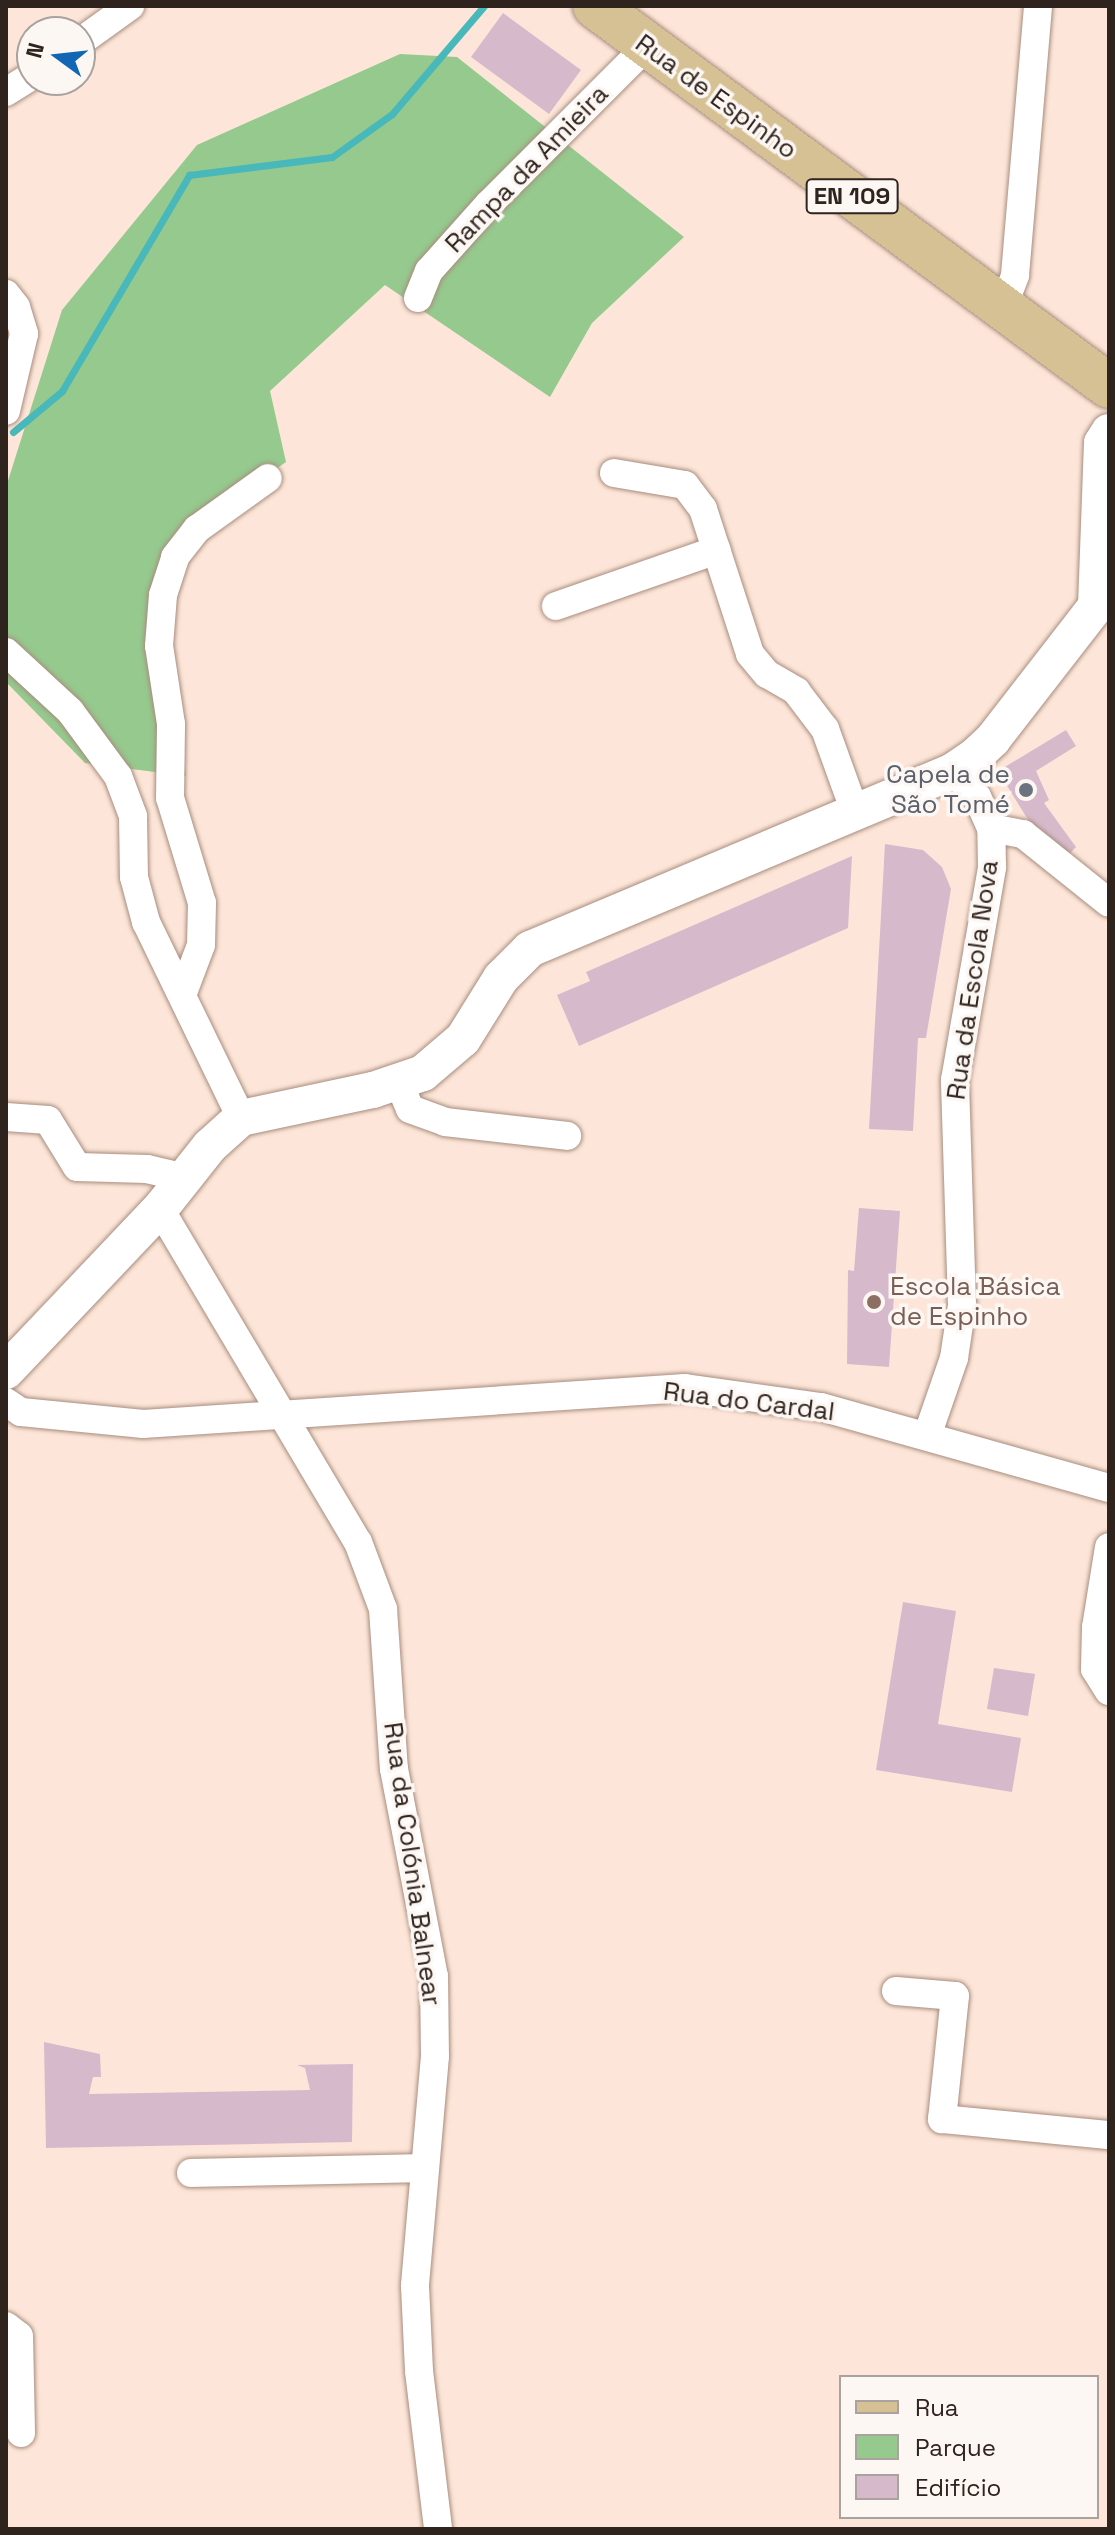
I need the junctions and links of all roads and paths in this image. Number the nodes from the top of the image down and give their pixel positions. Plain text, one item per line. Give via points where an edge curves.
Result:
1 (130, 6) edge
2 (595, 6) edge
3 (1038, 6) edge
4 (96, 30) edge
5 (647, 46) junction
6 (6, 294) edge
7 (418, 298) dead end
8 (1003, 307) junction
9 (1109, 386) edge
10 (6, 411) edge
11 (1109, 432) edge
12 (614, 473) dead end
13 (268, 478) dead end
14 (717, 550) junction
15 (1102, 604) edge
16 (556, 606) dead end
17 (6, 652) edge
18 (953, 771) junction
19 (855, 812) junction
20 (991, 828) junction
21 (1109, 903) edge
22 (184, 990) junction
23 (399, 1083) junction
24 (6, 1117) edge
25 (241, 1118) junction
26 (567, 1136) dead end
27 (182, 1177) junction
28 (160, 1209) junction
29 (6, 1371) edge
30 (6, 1402) edge
31 (284, 1414) junction
32 (927, 1436) junction
33 (1109, 1488) edge
34 (1109, 1547) edge
35 (1109, 1691) edge
36 (896, 1991) dead end
37 (1109, 2135) edge
38 (425, 2168) junction
39 (191, 2173) dead end
40 (6, 2326) edge
41 (21, 2433) dead end
42 (438, 2529) edge

1 - 4 street
2 - 5 main road, Rua de Espinho / EN 109
3 - 8 street via 1015,275
5 - 7 street, Rampa da Amieira via 479,215 429,271
5 - 8 main road, Rua de Espinho / EN 109
6 - 10 street via 24,334
8 - 9 main road, Rua de Espinho / EN 109
11 - 15 street via 1102,443
12 - 14 street via 685,485 703,509
13 - 22 street via 197,529 175,557 163,595 159,646 171,724 170,798 202,903 201,945
14 - 16 street
14 - 19 street via 750,654 767,674 796,691 825,729
15 - 18 street via 993,739
17 - 22 street via 70,711 118,776 133,816 134,877 146,922
18 - 19 street
18 - 20 street, Rua da Escola Nova via 977,797
19 - 23 street via 530,949 514,962 444,1060
20 - 21 street via 1023,834
20 - 32 street, Rua da Escola Nova via 992,867 955,1080 962,1305 954,1358
22 - 25 street
23 - 25 street
23 - 26 street via 410,1109 445,1122
24 - 27 street via 48,1120 77,1167 147,1169
25 - 27 street
27 - 28 street
28 - 29 street
28 - 31 street, Rua da Colónia Balnear
30 - 31 street, Rua do Cardal via 21,1412 143,1424
31 - 32 street, Rua do Cardal via 685,1388 821,1407
31 - 38 street, Rua da Colónia Balnear via 358,1542 383,1609 394,1769 434,1976 435,2056
32 - 33 street, Rua do Cardal
34 - 35 street via 1095,1669
36 - 37 street via 955,1996 942,2119
38 - 39 street
38 - 42 street, Rua da Colónia Balnear via 415,2286 419,2371
40 - 41 street via 19,2336

